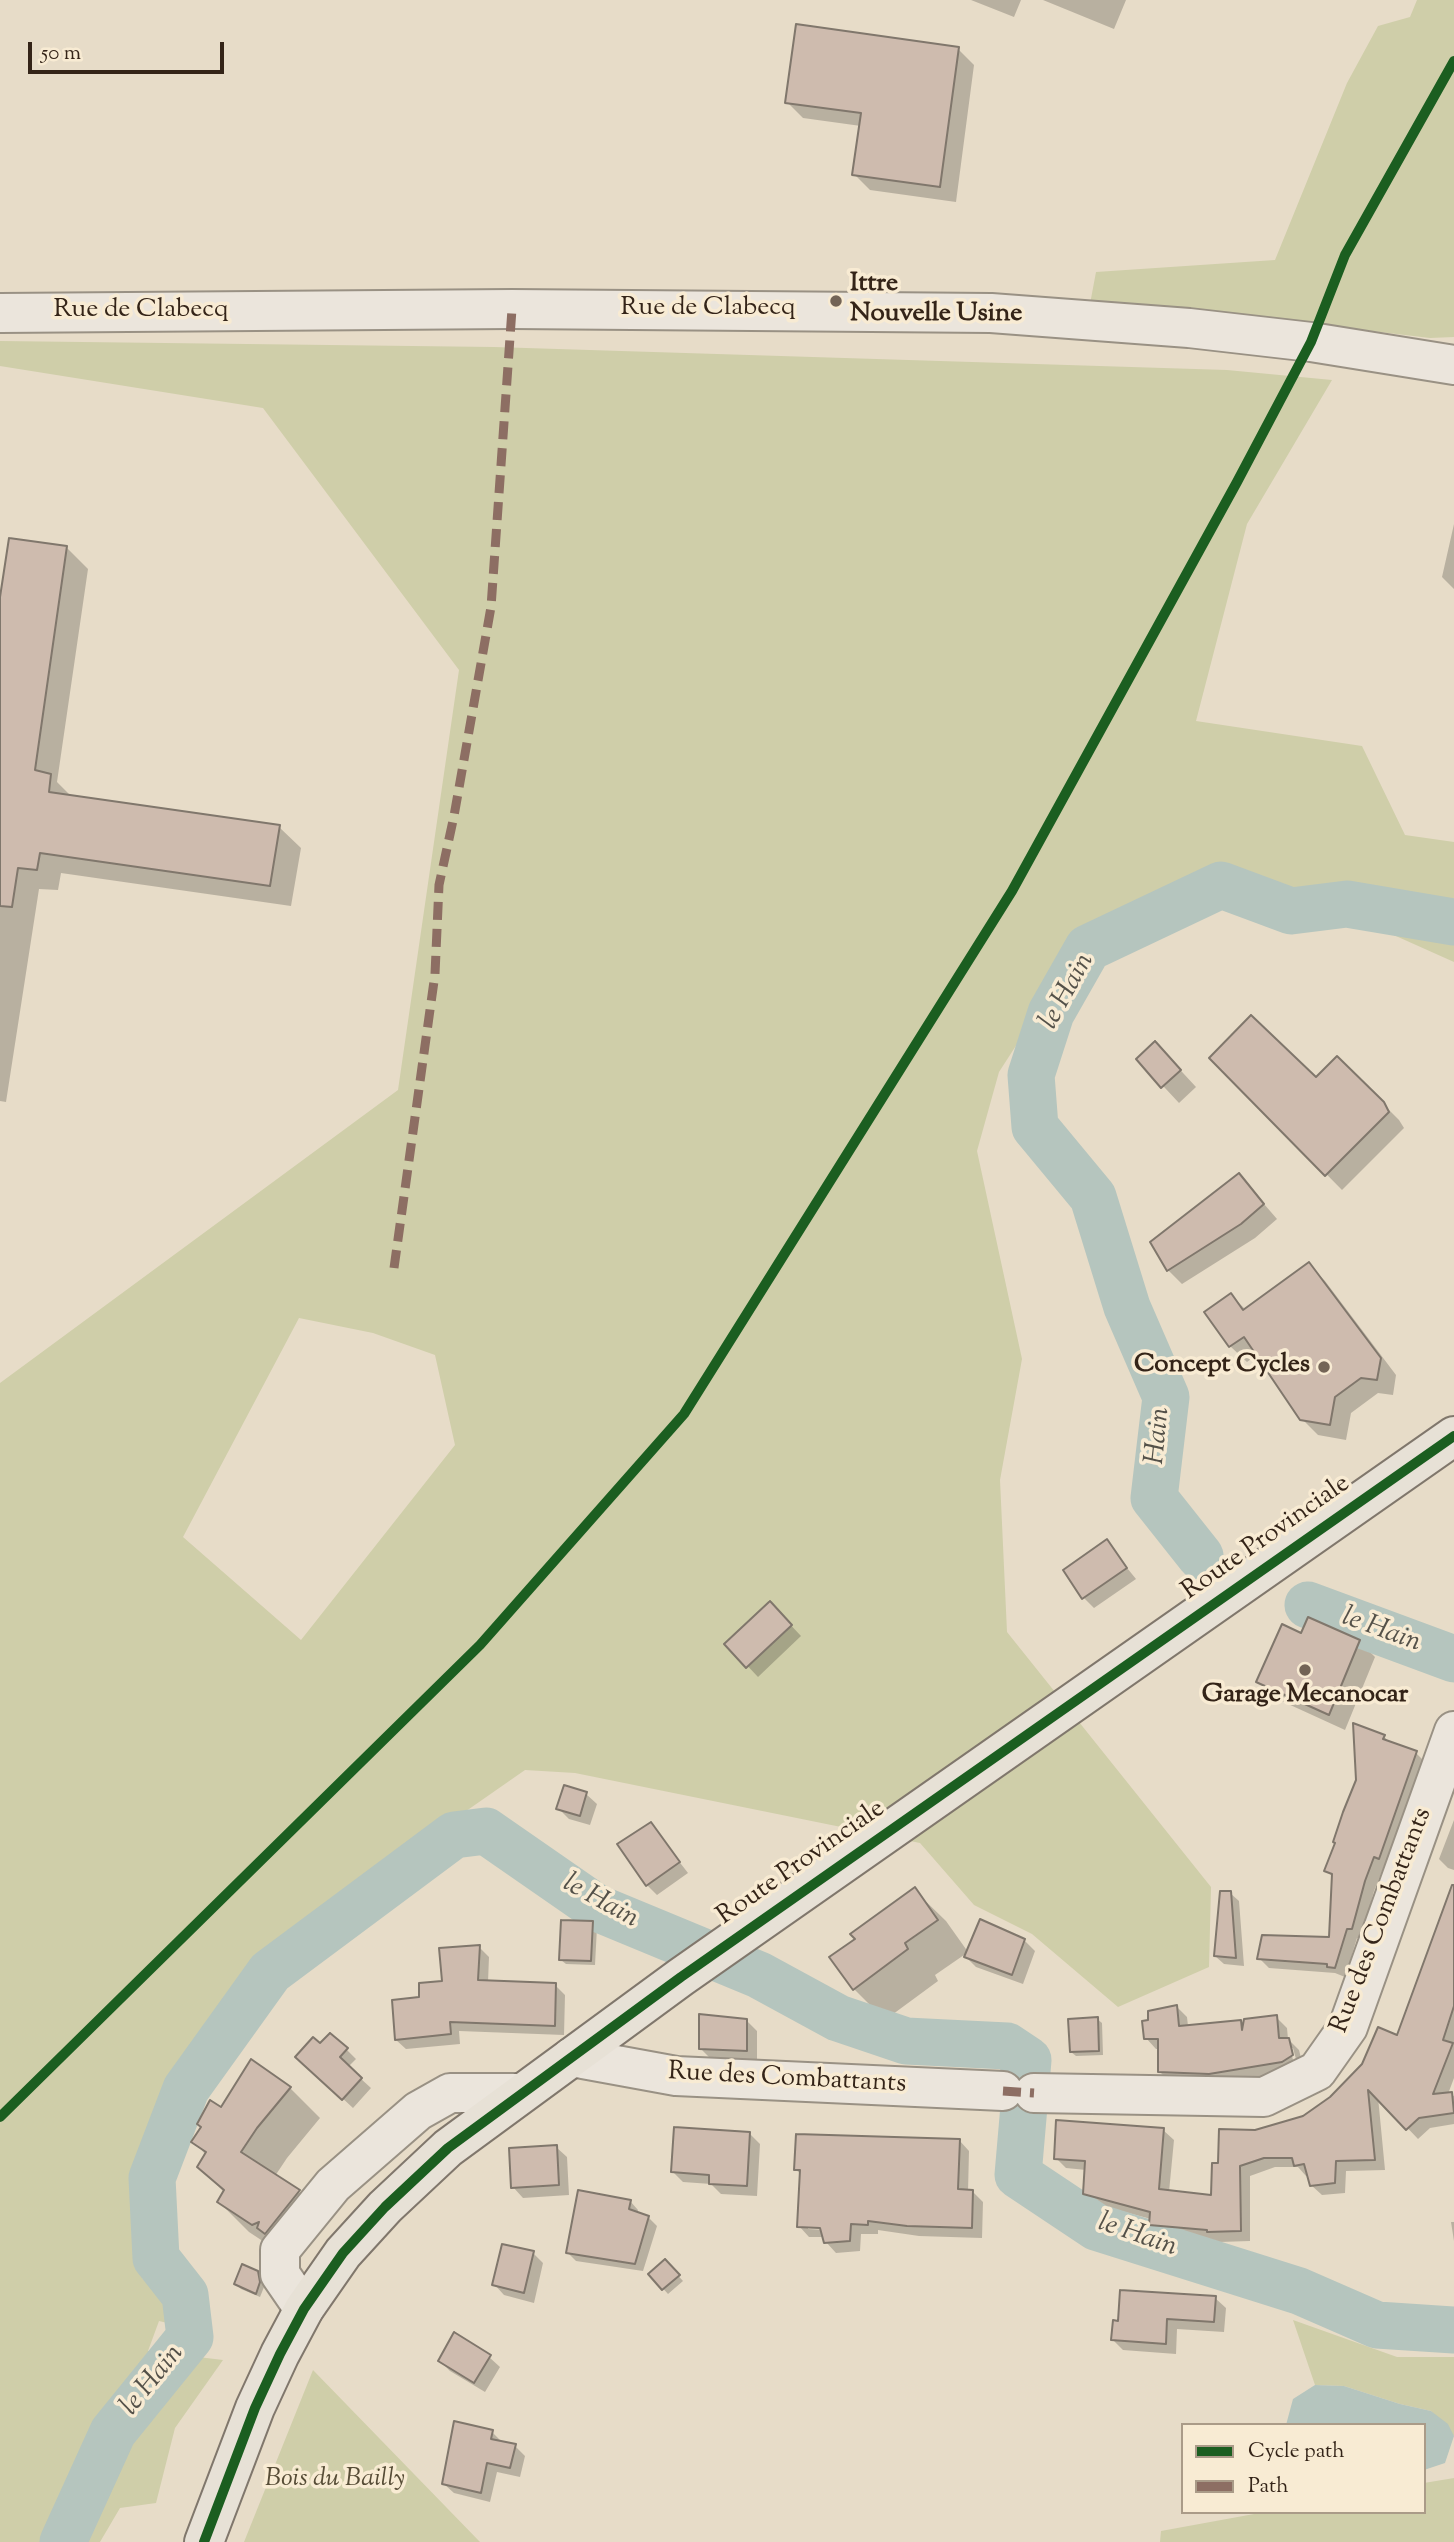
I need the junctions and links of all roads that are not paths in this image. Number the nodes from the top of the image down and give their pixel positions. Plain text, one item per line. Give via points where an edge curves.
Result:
1 (0, 313) edge
2 (1454, 365) edge
3 (1454, 1436) edge
4 (1454, 1731) edge
5 (572, 2057) junction
6 (519, 2093) junction
7 (304, 2309) junction
8 (205, 2542) edge

1 - 2 street, Rue de Clabecq via 526,309 991,313 1189,328
3 - 5 main road, Route Provinciale via 736,1937
4 - 5 street, Rue des Combattants via 1348,2027 1317,2071 1265,2097 1018,2092 676,2076
5 - 6 main road, Route Provinciale
6 - 7 main road, Route Provinciale via 448,2148 385,2207 343,2253
6 - 7 street via 450,2093 418,2111 333,2185 280,2250 280,2274
7 - 8 main road, Route Provinciale via 256,2408

